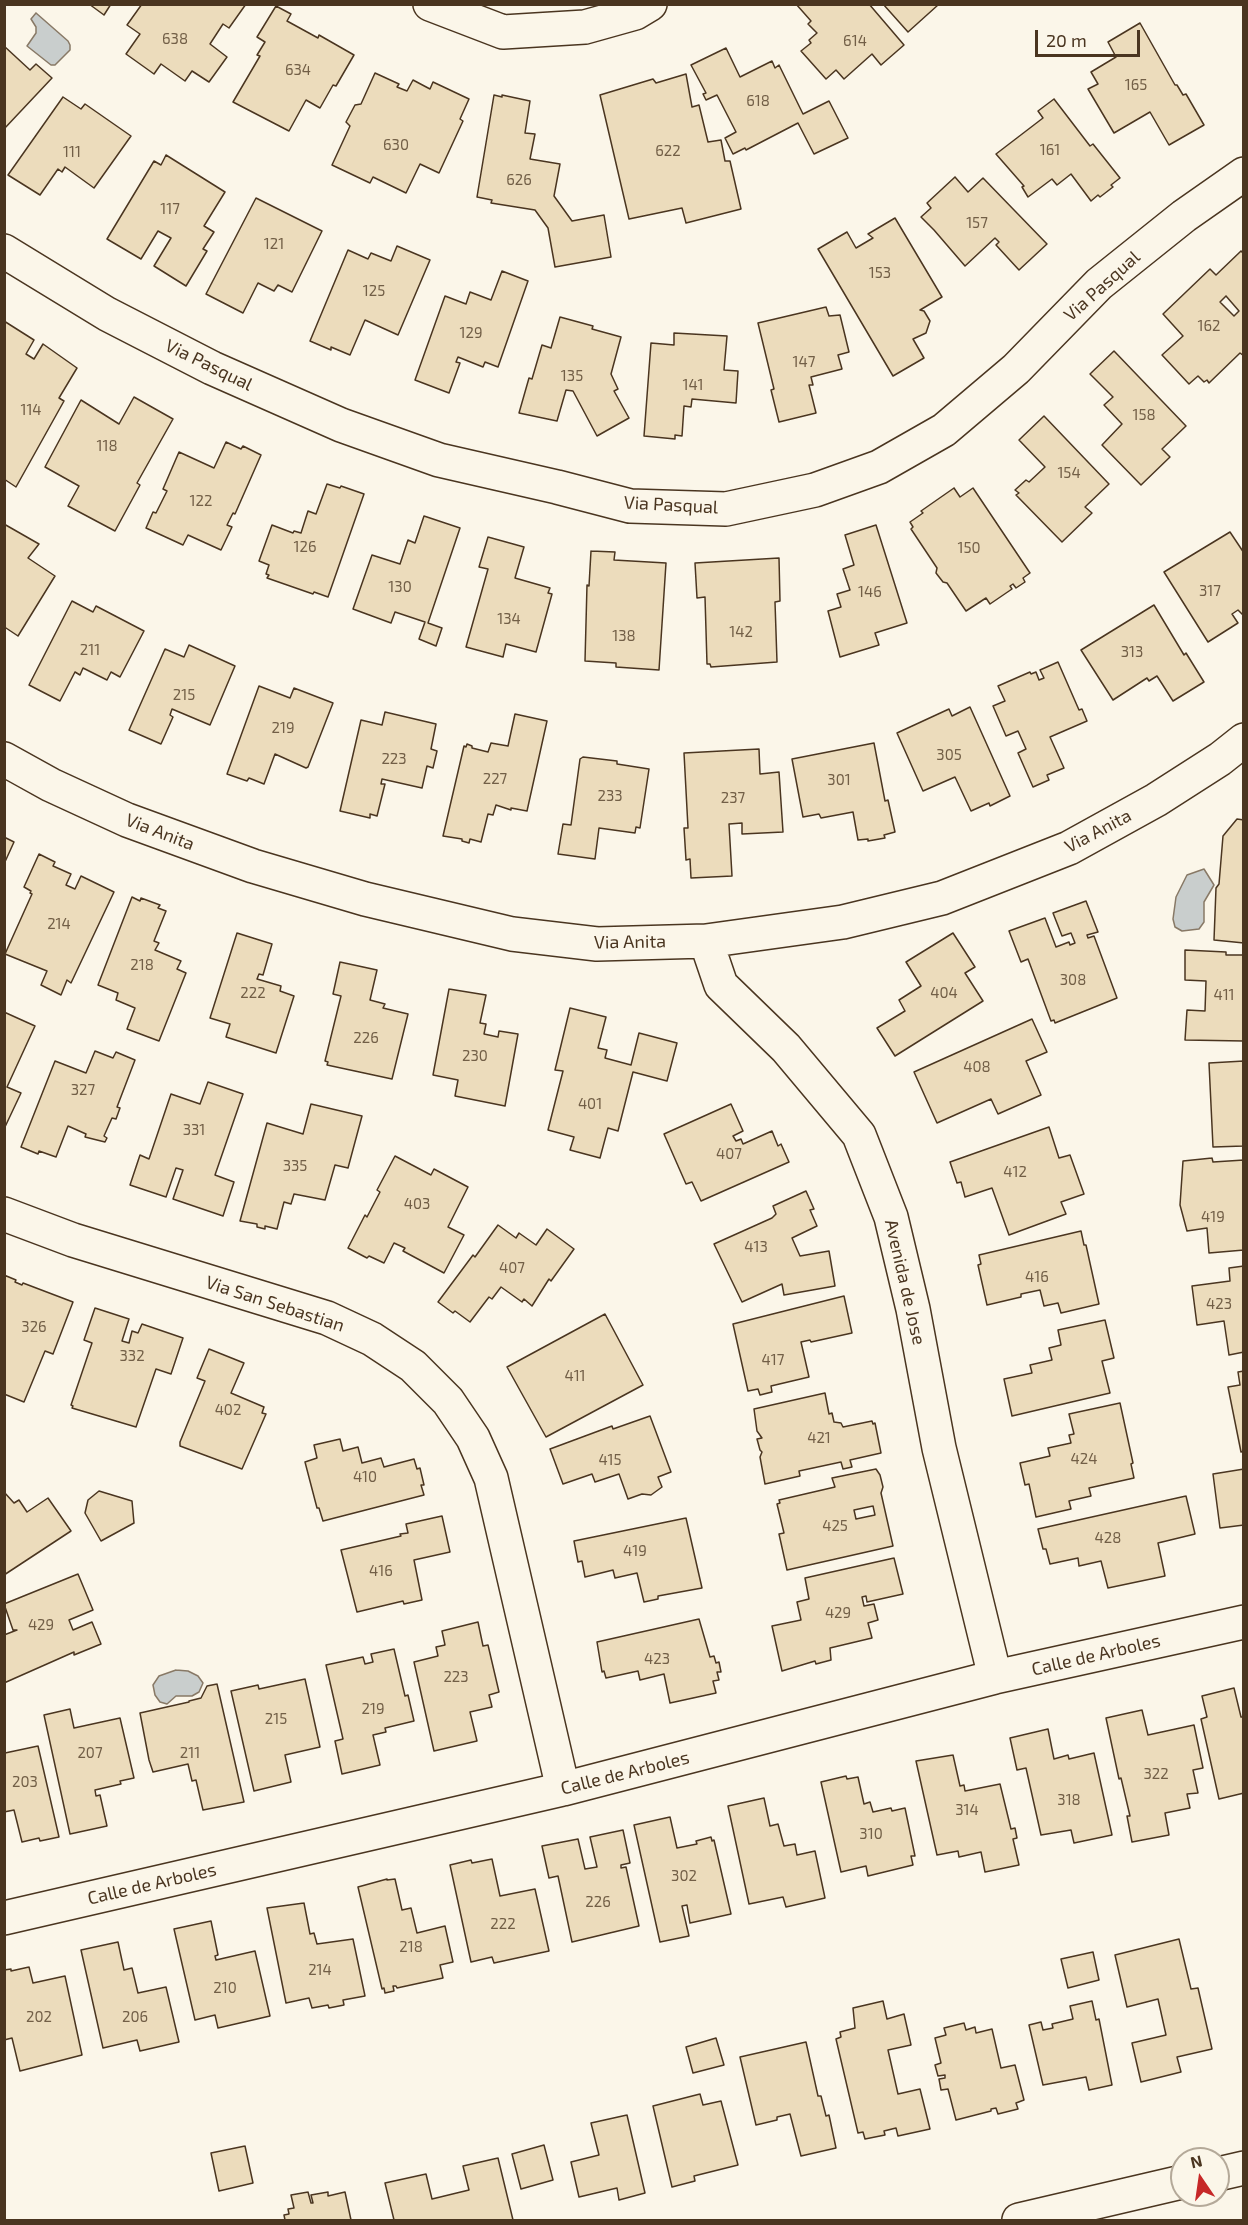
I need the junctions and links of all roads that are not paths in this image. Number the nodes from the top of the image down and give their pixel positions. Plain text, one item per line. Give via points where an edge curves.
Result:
1 (430, 4) edge
2 (650, 4) edge
3 (1244, 174) edge
4 (4, 251) edge
5 (1244, 740) edge
6 (4, 759) edge
7 (706, 941) junction
8 (4, 1214) edge
9 (1244, 1622) edge
10 (995, 1677) junction
11 (563, 1789) junction
12 (4, 1918) edge
13 (1170, 2185) edge
14 (1019, 2220) edge

1 - 2 street via 503,32 585,27 635,13
3 - 4 street, Via Pasqual via 1099,284 1016,369 944,430 879,467 826,486 726,509 630,506 440,460 352,429 212,368 107,314
5 - 7 street, Via Anita via 1156,800 1069,848 942,898 843,922
6 - 7 street, Via Anita via 127,820 253,866 365,898 534,937 597,944
7 - 10 street, Avenida de Jose via 721,985 786,1048 859,1135 891,1217 939,1448
8 - 11 street, Via San Sebastian via 73,1240 327,1318 372,1339 413,1366 448,1401 473,1438 491,1478
9 - 10 street, Calle de Arboles
10 - 11 street, Calle de Arboles
11 - 12 street, Calle de Arboles
13 - 14 street

